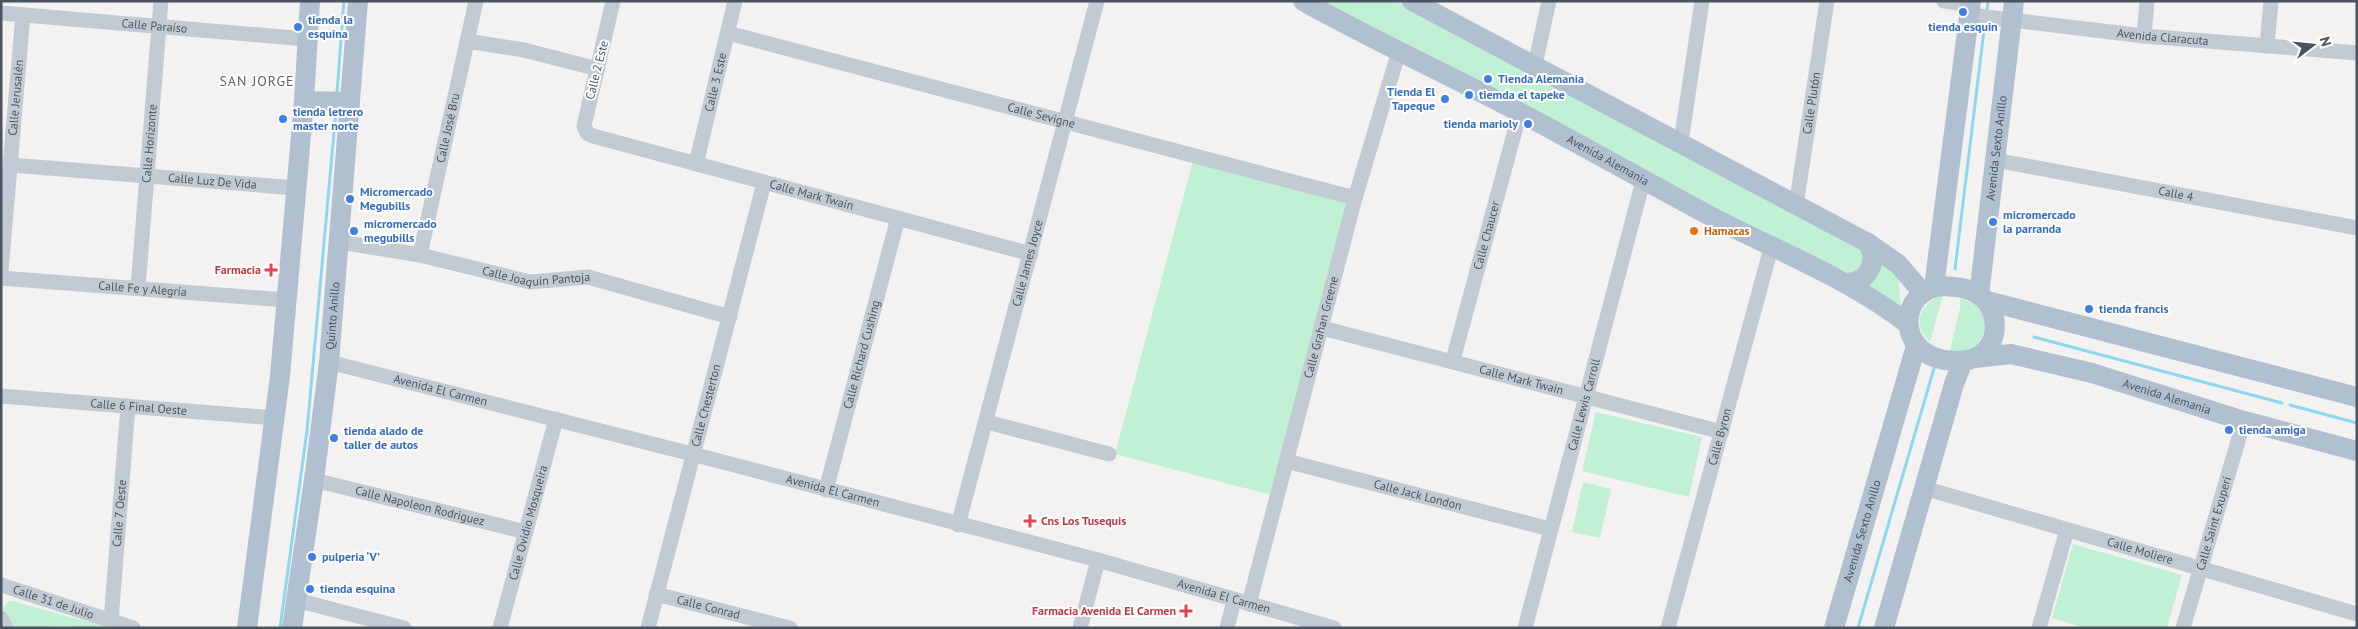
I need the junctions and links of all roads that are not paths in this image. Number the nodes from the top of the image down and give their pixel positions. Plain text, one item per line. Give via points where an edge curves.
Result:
1 (161, 1) edge
2 (310, 1) edge
3 (358, 1) edge
4 (476, 1) edge
5 (613, 1) edge
6 (735, 1) edge
7 (1097, 1) edge
8 (1412, 1) edge
9 (1549, 1) edge
10 (1702, 1) edge
11 (1827, 1) edge
12 (1944, 1) edge
13 (2147, 1) edge
14 (2272, 1) edge
15 (1307, 2) edge
16 (1970, 7) edge
17 (2013, 11) edge
18 (1, 13) edge
19 (23, 15) junction
20 (159, 25) junction
21 (728, 33) junction
22 (2144, 36) junction
23 (307, 39) junction
24 (467, 41) junction
25 (2267, 46) junction
26 (1399, 51) junction
27 (2357, 53) edge
28 (1534, 65) junction
29 (598, 69) junction
30 (304, 101) junction
31 (350, 102) junction
32 (1520, 112) junction
33 (1065, 123) junction
34 (593, 136) joint
35 (1681, 142) junction
36 (1995, 160) junction
37 (696, 164) junction
38 (11, 165) junction
39 (148, 176) junction
40 (1643, 181) junction
41 (764, 183) junction
42 (296, 188) junction
43 (1355, 198) junction
44 (1796, 206) junction
45 (898, 218) junction
46 (2357, 228) edge
47 (340, 242) junction
48 (1868, 243) junction
49 (1771, 248) junction
50 (420, 254) junction
51 (1031, 254) junction
52 (1, 271) edge
53 (1, 278) edge
54 (1846, 283) junction
55 (138, 287) junction
56 (1928, 290) junction
57 (1983, 298) junction
58 (286, 300) junction
59 (730, 317) junction
60 (1908, 324) junction
61 (1322, 328) junction
62 (1916, 346) junction
63 (1969, 359) junction
64 (1453, 360) junction
65 (329, 362) junction
66 (1, 396) edge
67 (1586, 396) junction
68 (2357, 397) edge
69 (128, 406) junction
70 (275, 418) junction
71 (556, 419) junction
72 (2244, 420) junction
73 (987, 422) junction
74 (1722, 432) junction
75 (2357, 451) edge
76 (692, 454) junction
77 (1109, 454) dead end
78 (1286, 461) junction
79 (314, 480) junction
80 (1924, 488) junction
81 (826, 490) junction
82 (958, 525) junction
83 (1550, 529) junction
84 (2067, 530) junction
85 (526, 532) junction
86 (1098, 560) junction
87 (2201, 570) junction
88 (1, 585) edge
89 (656, 594) junction
90 (296, 600) junction
91 (1242, 602) junction
92 (2357, 614) edge
93 (1, 618) edge
94 (102, 622) edge
95 (6, 628) edge
96 (133, 628) edge
97 (247, 628) edge
98 (292, 628) edge
99 (404, 628) edge
100 (500, 628) edge
101 (648, 628) edge
102 (790, 628) edge
103 (1080, 628) edge
104 (1227, 628) edge
105 (1334, 628) edge
106 (1525, 628) edge
107 (1668, 628) edge
108 (1834, 628) edge
109 (1884, 628) edge
110 (2039, 628) edge
111 (2183, 628) edge

1 - 20 street, Calle Horizonte
2 - 23 main road
3 - 31 main road, Quinto Anillo
4 - 24 street, Calle José Bru
5 - 29 street, Calle 2 Este
6 - 21 street, Calle 3 Este
7 - 33 street, Calle James Joyce
8 - 28 main road
9 - 28 street
10 - 35 street
11 - 44 street, Calle Plutón
12 - 16 street, Avenida Claracuta
13 - 22 street
14 - 25 street
15 - 26 main road, Avenida Alemania
16 - 17 street, Avenida Claracuta
16 - 56 main road
17 - 22 street, Avenida Claracuta
17 - 36 main road, Avenida Sexto Anillo
18 - 19 street, Calle Paraíso
19 - 20 street, Calle Paraíso
19 - 38 street, Calle Jerusalén
20 - 23 street, Calle Paraíso
20 - 39 street, Calle Horizonte
21 - 33 street, Calle Sevigne
21 - 37 street, Calle 3 Este
22 - 25 street, Avenida Claracuta
23 - 30 main road
24 - 29 street via 524,50
24 - 50 street, Calle José Bru
25 - 27 street, Avenida Claracuta
26 - 32 main road, Avenida Alemania
26 - 43 street, Calle Grahan Greene
28 - 35 main road
29 - 34 street, Calle 2 Este via 584,126
30 - 31 main road
30 - 42 main road
31 - 47 main road, Quinto Anillo
32 - 40 main road, Avenida Alemania
32 - 64 street, Calle Chaucer
33 - 43 street, Calle Sevigne
33 - 51 street, Calle James Joyce
34 - 37 street, Calle Mark Twain
35 - 44 main road
36 - 46 street, Calle 4
36 - 57 main road, Avenida Sexto Anillo
37 - 41 street, Calle Mark Twain
38 - 39 street, Calle Luz De Vida
38 - 52 street, Calle Jerusalén
39 - 42 street, Calle Luz De Vida
39 - 55 street, Calle Horizonte
40 - 49 main road, Avenida Alemania
40 - 67 street, Calle Lewis Carroll
41 - 45 street, Calle Mark Twain
41 - 59 street, Calle Chesterton
42 - 58 main road
43 - 61 street, Calle Grahan Greene
44 - 48 main road
45 - 51 street, Calle Mark Twain
45 - 81 street, Calle Richard Cushing
47 - 50 street, Calle Joaquin Pantoja
47 - 65 main road, Quinto Anillo
48 - 54 main road via 1873,261 1868,273 1858,281
48 - 56 main road
49 - 54 main road, Avenida Alemania
49 - 74 street, Calle Byron
50 - 59 street, Calle Joaquin Pantoja via 530,282 588,277
51 - 73 street, Calle James Joyce
53 - 55 street, Calle Fe y Alegría
54 - 60 main road, Avenida Alemania
55 - 58 street, Calle Fe y Alegría
56 - 57 main road via 1961,288
56 - 60 main road via 1912,308
57 - 63 main road via 1995,319 1995,332 1986,350
57 - 68 main road
58 - 70 main road
59 - 76 street, Calle Chesterton
60 - 62 main road
61 - 64 street, Calle Mark Twain
61 - 78 street, Calle Grahan Greene
62 - 63 main road via 1933,357 1952,361
62 - 108 main road, Avenida Sexto Anillo
63 - 72 main road, Avenida Alemania via 2011,354 2092,373
63 - 80 main road via 1954,384
64 - 67 street, Calle Mark Twain
65 - 71 street, Avenida El Carmen
65 - 79 main road, Quinto Anillo
66 - 69 street, Calle 6 Final Oeste
67 - 74 street, Calle Mark Twain
67 - 83 street, Calle Lewis Carroll
69 - 70 street, Calle 6 Final Oeste
69 - 94 street, Calle 7 Oeste
70 - 97 main road
71 - 76 street, Avenida El Carmen
71 - 85 street, Calle Ovidio Mosqueira
72 - 75 main road, Avenida Alemania
72 - 87 street, Calle Saint Exuperi
73 - 77 street
73 - 82 street, Calle James Joyce
74 - 107 street, Calle Byron
76 - 81 street, Avenida El Carmen
76 - 89 street, Calle Chesterton
78 - 83 street, Calle Jack London
78 - 91 street, Calle Grahan Greene
79 - 85 street, Calle Napoleon Rodriguez
79 - 90 main road, Quinto Anillo
80 - 84 street, Calle Moliere
80 - 109 main road
81 - 82 street, Avenida El Carmen
82 - 86 street, Avenida El Carmen
83 - 106 street, Calle Lewis Carroll
84 - 87 street, Calle Moliere
84 - 110 street
85 - 100 street, Calle Ovidio Mosqueira
86 - 91 street, Avenida El Carmen
86 - 103 street
87 - 92 street, Calle Moliere
87 - 111 street, Calle Saint Exuperi
88 - 94 street, Calle 31 de Julio
89 - 101 street, Calle Chesterton
89 - 102 street, Calle Conrad
90 - 98 main road, Quinto Anillo
90 - 99 street
91 - 104 street, Calle Grahan Greene
91 - 105 street, Avenida El Carmen
93 - 95 street
94 - 96 street, Calle 31 de Julio

